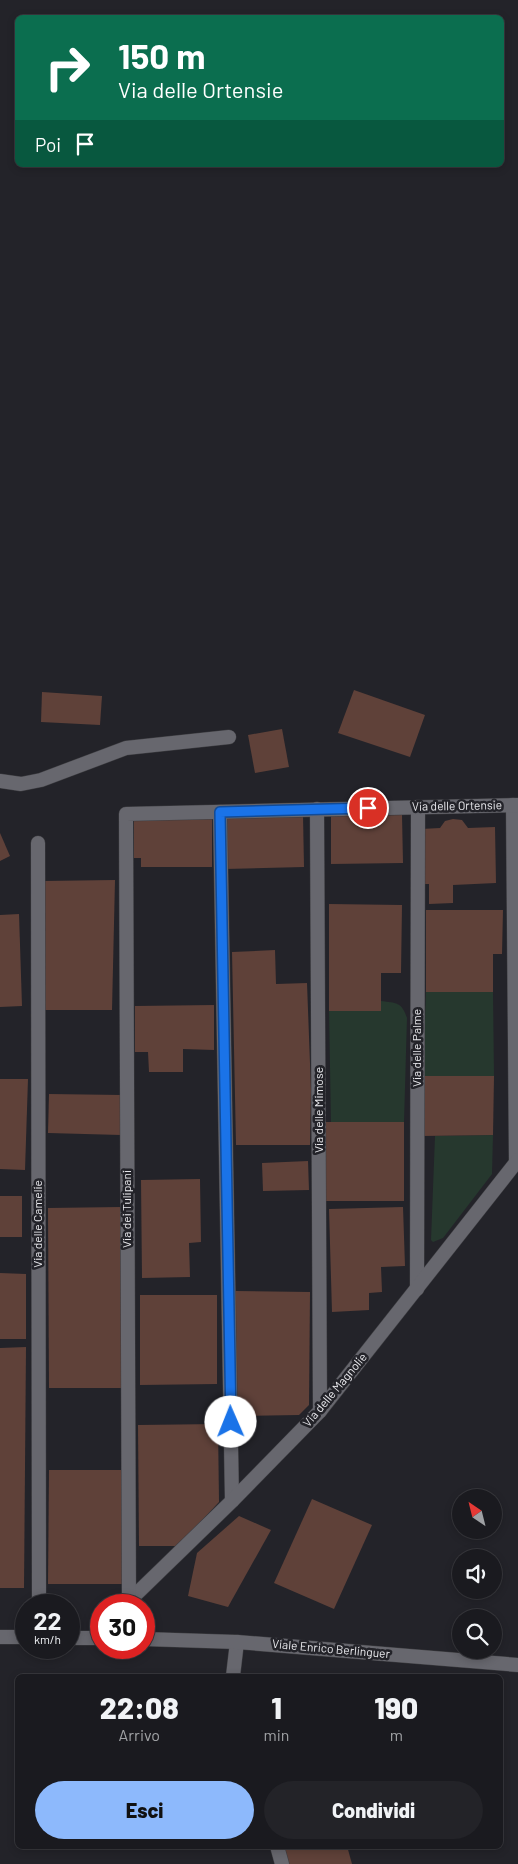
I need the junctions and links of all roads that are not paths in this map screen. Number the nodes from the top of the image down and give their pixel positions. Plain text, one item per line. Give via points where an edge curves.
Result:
1 (229, 736) dead end
2 (0, 781) edge
3 (516, 805) edge
4 (418, 807) junction
5 (317, 809) junction
6 (220, 812) junction
7 (126, 814) joint
8 (38, 843) dead end
9 (517, 1161) edge
10 (417, 1289) junction
11 (320, 1411) junction
12 (232, 1501) junction
13 (38, 1594) edge
14 (129, 1594) edge
15 (138, 1594) edge
16 (0, 1637) edge
17 (15, 1637) edge
18 (155, 1639) edge
19 (237, 1642) junction
20 (518, 1665) edge
21 (233, 1674) edge
22 (278, 1849) edge
23 (282, 1864) edge

1 - 2 street via 126,748 41,780 21,784
3 - 4 street, Via delle Ortensie
3 - 9 street
4 - 5 street, Via delle Ortensie
4 - 10 street, Via delle Palme
5 - 6 street, Via delle Ortensie
5 - 11 street, Via delle Mimose
6 - 7 street, Via delle Ortensie
6 - 12 street
7 - 14 street, Via dei Tulipani
8 - 13 street, Via delle Camelie
9 - 10 street, Via delle Magnolie
10 - 11 street, Via delle Magnolie
11 - 12 street, Via delle Magnolie
12 - 15 street, Via delle Magnolie
16 - 17 street
18 - 19 street, Viale Enrico Berlinguer
19 - 20 street, Viale Enrico Berlinguer
19 - 21 street
22 - 23 street

